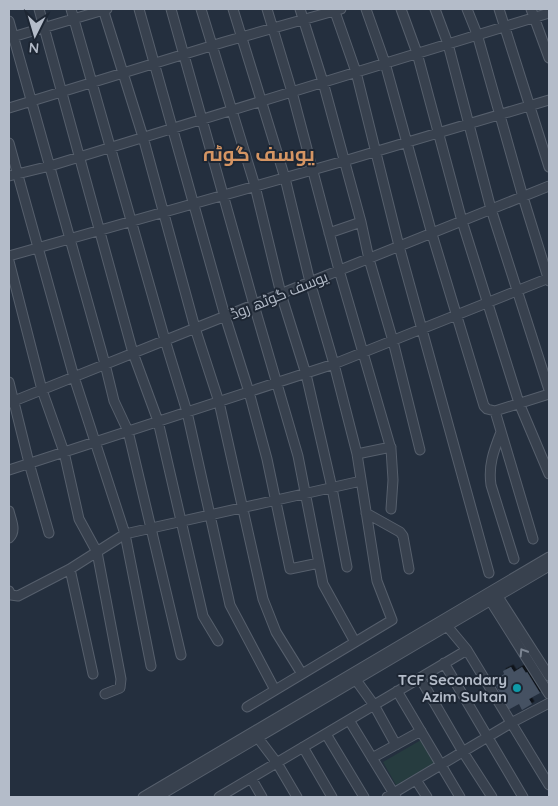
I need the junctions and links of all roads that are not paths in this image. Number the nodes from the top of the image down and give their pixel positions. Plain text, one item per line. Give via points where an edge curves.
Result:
1 (38, 9) edge
2 (71, 9) edge
3 (104, 9) edge
4 (138, 9) edge
5 (171, 9) edge
6 (201, 9) edge
7 (234, 9) edge
8 (267, 9) edge
9 (300, 9) edge
10 (336, 9) edge
11 (366, 9) edge
12 (401, 9) edge
13 (434, 9) edge
14 (467, 9) edge
15 (499, 9) edge
16 (532, 13) edge
17 (549, 13) edge
18 (74, 18) junction
19 (303, 19) junction
20 (9, 21) edge
21 (505, 26) junction
22 (45, 27) junction
23 (272, 28) junction
24 (477, 34) junction
25 (242, 36) junction
26 (11, 37) edge
27 (448, 44) junction
28 (212, 45) junction
29 (417, 53) junction
30 (183, 54) junction
31 (549, 58) edge
32 (154, 63) junction
33 (385, 63) junction
34 (356, 72) junction
35 (122, 73) junction
36 (92, 82) junction
37 (323, 82) junction
38 (62, 91) junction
39 (292, 92) junction
40 (32, 100) junction
41 (549, 100) edge
42 (262, 101) junction
43 (531, 107) junction
44 (9, 108) edge
45 (232, 110) junction
46 (501, 116) junction
47 (202, 119) junction
48 (470, 125) junction
49 (172, 128) junction
50 (439, 134) junction
51 (143, 137) junction
52 (9, 143) edge
53 (407, 143) junction
54 (110, 148) junction
55 (376, 152) junction
56 (80, 157) junction
57 (344, 161) junction
58 (50, 166) junction
59 (549, 167) edge
60 (312, 170) junction
61 (13, 175) edge
62 (285, 178) junction
63 (255, 186) junction
64 (549, 186) edge
65 (224, 195) junction
66 (523, 197) junction
67 (193, 203) junction
68 (491, 210) junction
69 (163, 211) junction
70 (131, 221) junction
71 (462, 221) junction
72 (361, 222) junction
73 (99, 230) junction
74 (329, 233) junction
75 (432, 234) junction
76 (70, 238) junction
77 (399, 246) junction
78 (38, 248) junction
79 (9, 256) edge
80 (369, 259) junction
81 (9, 261) edge
82 (340, 270) junction
83 (549, 279) edge
84 (310, 282) junction
85 (518, 290) junction
86 (281, 294) junction
87 (488, 302) junction
88 (254, 305) junction
89 (457, 315) junction
90 (225, 316) junction
91 (195, 328) junction
92 (423, 329) junction
93 (165, 340) junction
94 (393, 341) junction
95 (133, 353) junction
96 (364, 353) junction
97 (105, 364) junction
98 (334, 364) junction
99 (306, 374) junction
100 (74, 377) junction
101 (9, 382) edge
102 (276, 383) junction
103 (42, 390) junction
104 (549, 390) edge
105 (249, 392) junction
106 (549, 394) edge
107 (11, 402) edge
108 (219, 402) junction
109 (519, 404) junction
110 (187, 412) junction
111 (494, 412) junction
112 (158, 421) junction
113 (128, 431) junction
114 (501, 432) junction
115 (95, 442) junction
116 (391, 447) junction
117 (420, 450) dead end
118 (64, 452) junction
119 (357, 454) junction
120 (29, 463) junction
121 (9, 470) edge
122 (549, 474) edge
123 (361, 481) junction
124 (332, 488) junction
125 (306, 494) junction
126 (275, 501) junction
127 (242, 508) junction
128 (391, 509) dead end
129 (9, 511) edge
130 (366, 513) junction
131 (210, 515) junction
132 (180, 522) junction
133 (152, 528) junction
134 (49, 533) dead end
135 (125, 534) junction
136 (9, 538) edge
137 (532, 539) dead end
138 (97, 552) junction
139 (549, 557) edge
140 (514, 559) dead end
141 (319, 563) junction
142 (549, 566) edge
143 (347, 567) dead end
144 (70, 569) junction
145 (410, 569) dead end
146 (489, 573) dead end
147 (9, 591) edge
148 (492, 595) junction
149 (447, 626) junction
150 (218, 641) dead end
151 (355, 642) junction
152 (467, 650) junction
153 (181, 655) dead end
154 (444, 663) junction
155 (151, 666) dead end
156 (93, 674) dead end
157 (302, 674) junction
158 (549, 676) edge
159 (420, 678) junction
160 (356, 680) junction
161 (275, 690) junction
162 (398, 691) junction
163 (106, 694) dead end
164 (549, 694) edge
165 (549, 703) edge
166 (374, 705) junction
167 (247, 707) dead end
168 (349, 720) junction
169 (511, 723) junction
170 (421, 731) junction
171 (326, 734) junction
172 (488, 737) junction
173 (258, 738) junction
174 (396, 745) junction
175 (303, 747) junction
176 (463, 752) junction
177 (372, 758) junction
178 (276, 763) junction
179 (441, 765) junction
180 (251, 778) junction
181 (416, 780) junction
182 (549, 785) edge
183 (167, 794) edge
184 (225, 796) edge
185 (392, 796) edge
186 (143, 797) edge
187 (157, 797) edge
188 (262, 797) edge
189 (297, 797) edge
190 (332, 797) edge
191 (364, 797) edge
192 (427, 797) edge
193 (460, 797) edge
194 (492, 797) edge
195 (523, 797) edge

1 - 22 street
2 - 18 street
3 - 18 street
3 - 35 street
4 - 32 street
5 - 30 street
6 - 28 street
7 - 25 street
8 - 23 street
9 - 19 street
10 - 19 street
10 - 34 street
11 - 33 street
12 - 29 street
13 - 27 street
14 - 24 street
15 - 21 street
16 - 17 street
16 - 21 street
16 - 31 street
18 - 22 street
18 - 36 street
19 - 23 street
19 - 37 street
20 - 26 street
21 - 24 street
21 - 43 street
22 - 26 street
22 - 38 street
23 - 25 street
23 - 39 street
24 - 27 street
24 - 46 street
25 - 28 street
25 - 42 street
26 - 40 street
27 - 29 street
27 - 48 street
28 - 30 street
28 - 45 street
29 - 33 street
29 - 50 street
30 - 32 street
30 - 47 street
32 - 35 street
32 - 49 street
33 - 34 street
33 - 53 street
34 - 37 street
34 - 55 street
35 - 36 street
35 - 51 street
36 - 38 street
36 - 54 street
37 - 39 street
37 - 57 street
38 - 40 street
38 - 56 street
39 - 42 street
39 - 60 street
40 - 44 street
40 - 58 street
41 - 43 street
42 - 45 street
42 - 62 street
43 - 46 street
43 - 59 street
45 - 47 street
45 - 63 street
46 - 48 street
46 - 66 street
47 - 49 street
47 - 65 street
48 - 50 street
48 - 68 street
49 - 51 street
49 - 67 street
50 - 53 street
50 - 71 street
51 - 54 street
51 - 69 street
52 - 61 street
53 - 55 street
53 - 75 street
54 - 56 street
54 - 70 street
55 - 57 street
55 - 77 street
56 - 58 street
56 - 73 street
57 - 60 street
57 - 72 street
58 - 61 street
58 - 76 street
60 - 62 street
60 - 74 street
61 - 78 street
62 - 63 street
62 - 84 street
63 - 65 street
63 - 86 street
64 - 66 street, یوسف گوٹھ روڈ
65 - 67 street
65 - 88 street
66 - 68 street, یوسف گوٹھ روڈ
66 - 83 street
67 - 69 street
67 - 90 street
68 - 71 street, یوسف گوٹھ روڈ
68 - 85 street
69 - 70 street
69 - 91 street
70 - 73 street
70 - 93 street
71 - 75 street, یوسف گوٹھ روڈ
71 - 87 street
72 - 74 street
72 - 80 street
73 - 76 street
73 - 95 street
74 - 82 street
75 - 77 street, یوسف گوٹھ روڈ
75 - 89 street
76 - 78 street
76 - 97 street
77 - 80 street, یوسف گوٹھ روڈ
77 - 92 street
78 - 79 street
78 - 100 street
80 - 82 street, یوسف گوٹھ روڈ
80 - 94 street
81 - 103 street
82 - 84 street, یوسف گوٹھ روڈ
82 - 96 street
83 - 85 street
84 - 86 street, یوسف گوٹھ روڈ
84 - 98 street
85 - 87 street
85 - 104 street
86 - 88 street, یوسف گوٹھ روڈ
86 - 99 street
87 - 89 street
87 - 109 street
88 - 90 street, یوسف گوٹھ روڈ
88 - 102 street
89 - 92 street
89 - 111 street via 484,406
90 - 91 street, یوسف گوٹھ روڈ
90 - 105 street
91 - 93 street, یوسف گوٹھ روڈ
91 - 108 street
92 - 94 street
92 - 146 street
93 - 95 street, یوسف گوٹھ روڈ
93 - 110 street
94 - 96 street
94 - 117 street
95 - 97 street, یوسف گوٹھ روڈ
95 - 112 street
96 - 98 street
96 - 116 street
97 - 100 street, یوسف گوٹھ روڈ
97 - 113 street via 114,401
98 - 99 street
98 - 119 street
99 - 102 street
99 - 124 street
100 - 103 street, یوسف گوٹھ روڈ
100 - 115 street
101 - 107 street
102 - 105 street
102 - 125 street
103 - 107 street, یوسف گوٹھ روڈ
103 - 118 street
105 - 108 street
105 - 126 street
106 - 109 street
107 - 120 street
108 - 110 street
108 - 127 street
109 - 111 street
109 - 122 street
110 - 112 street
110 - 131 street
111 - 114 street
112 - 113 street
112 - 132 street
113 - 115 street
113 - 133 street
114 - 137 street
114 - 140 street via 491,457 489,473
115 - 118 street
115 - 135 street
116 - 119 street
116 - 128 street
118 - 120 street
118 - 138 street via 79,519
119 - 123 street
120 - 121 street
120 - 134 street
123 - 124 street
123 - 130 street
124 - 125 street
124 - 143 street
125 - 126 street
125 - 141 street
126 - 127 street
126 - 141 street via 290,569
127 - 131 street
127 - 157 street via 263,599 276,632
129 - 136 street via 13,529
130 - 145 street via 400,532
130 - 151 street via 377,581 392,620
131 - 132 street
131 - 161 street via 230,605
132 - 133 street
132 - 150 street via 203,616
133 - 135 street
133 - 153 street
135 - 138 street
135 - 155 street
138 - 144 street
138 - 163 street via 121,679 120,688
139 - 148 street
141 - 151 street via 323,584
142 - 148 street
144 - 147 street via 18,596 11,595
144 - 156 street
148 - 149 street
148 - 158 street
164 -> 148 street
148 - 186 street
149 - 152 street
149 - 160 street
151 - 157 street
152 - 154 street
152 - 169 street
154 - 159 street
154 - 172 street
157 - 161 street
159 - 162 street
159 - 176 street
160 - 166 street
160 - 173 street
161 - 167 street
162 - 166 street
162 - 170 street
165 - 169 street
166 - 168 street
166 - 174 street
168 - 171 street
168 - 177 street
169 - 172 street
169 - 182 street
170 - 174 street
170 - 179 street
171 - 175 street
171 - 191 street
172 - 176 street
172 - 195 street
173 - 178 street
173 - 183 street
174 - 177 street
175 - 178 street
175 - 190 street
176 - 179 street
176 - 194 street
177 - 185 street
178 - 180 street
178 - 189 street
179 - 181 street
179 - 193 street
180 - 184 street
180 - 188 street
181 - 185 street
181 - 192 street
183 - 187 street

